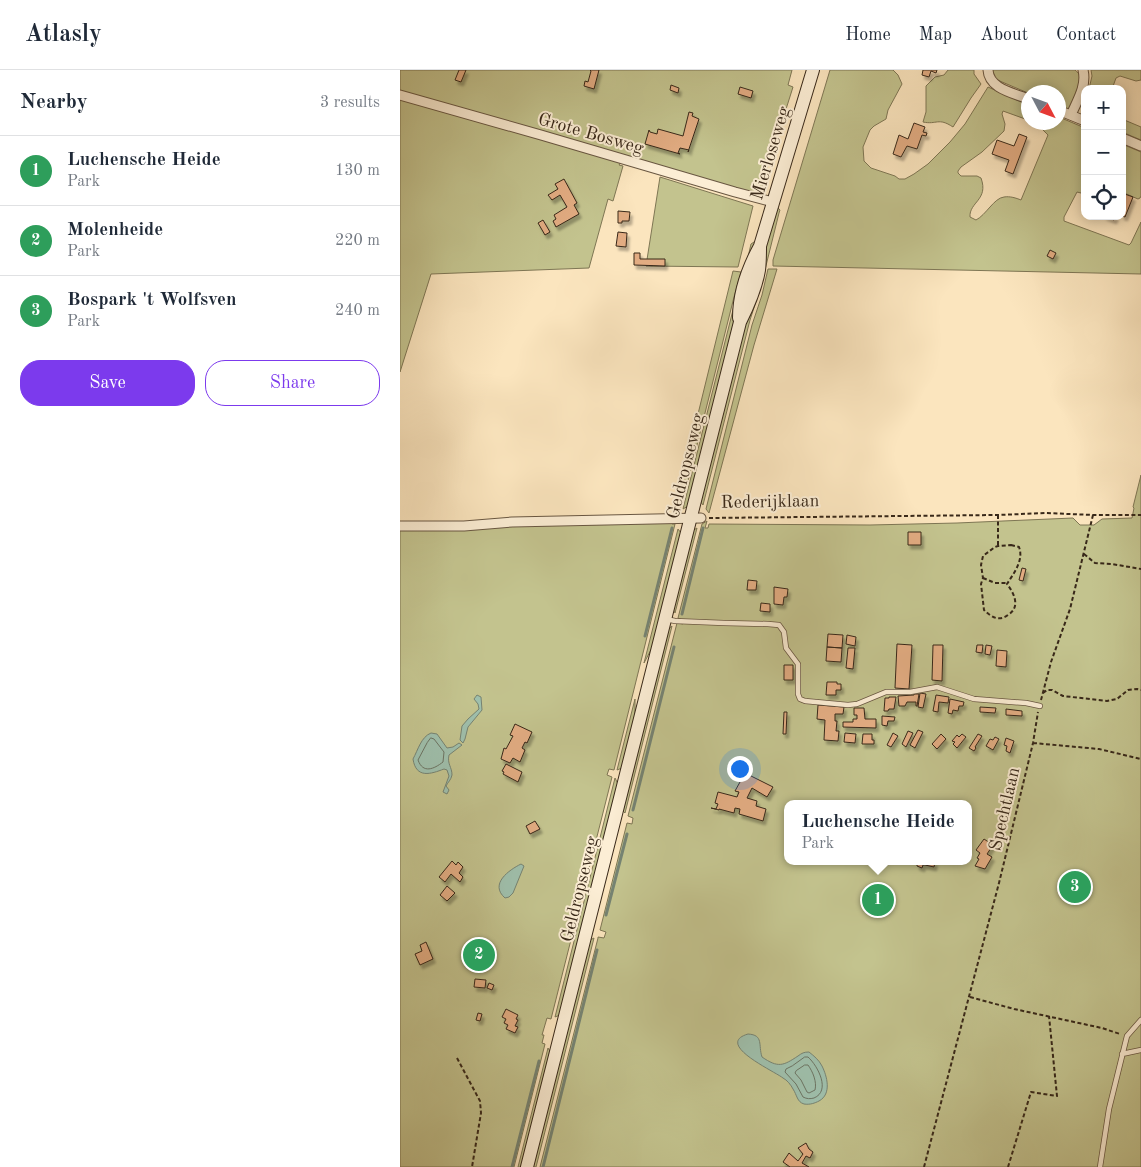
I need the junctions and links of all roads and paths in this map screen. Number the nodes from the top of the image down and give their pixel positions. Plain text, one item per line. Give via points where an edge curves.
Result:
1 (813, 70) edge
2 (988, 70) edge
3 (1083, 70) edge
4 (400, 94) edge
5 (1021, 96) edge
6 (1066, 113) edge
7 (1071, 115) junction
8 (1081, 119) edge
9 (1126, 140) edge
10 (1141, 146) edge
11 (773, 202) junction
12 (754, 269) joint
13 (998, 515) junction
14 (1093, 515) junction
15 (1141, 515) edge
16 (696, 518) junction
17 (400, 526) edge
18 (998, 546) junction
19 (1084, 554) junction
20 (1141, 569) edge
21 (983, 578) junction
22 (1007, 584) junction
23 (665, 619) junction
24 (1141, 690) edge
25 (1043, 694) junction
26 (1040, 706) junction
27 (1033, 743) junction
28 (1141, 759) edge
29 (970, 997) junction
30 (1049, 1016) junction
31 (1141, 1020) edge
32 (1127, 1036) junction
33 (1141, 1050) edge
34 (1122, 1054) junction
35 (457, 1058) dead end
36 (472, 1167) edge
37 (527, 1167) edge
38 (924, 1167) edge
39 (1008, 1167) edge
40 (1100, 1167) edge

1 - 11 main road, Mierloseweg
2 - 5 street via 998,87
3 - 7 street via 1082,88
4 - 11 street, Grote Bosweg
6 - 7 street
7 - 8 street
9 - 10 street
11 - 12 main road, Mierloseweg
12 - 16 main road, Geldropseweg via 740,299 740,322
13 - 14 path, Rederijklaan via 1045,512
13 - 16 path, Rederijklaan
13 - 18 path
14 - 15 path, Rederijklaan
14 - 19 path, Spechtlaan
16 - 17 street
16 - 23 main road, Geldropseweg
18 - 21 path via 983,556
18 - 22 path via 1011,544 1021,552 1018,567
19 - 20 path via 1095,563
19 - 25 path, Spechtlaan
21 - 22 path
21 - 22 path via 984,610 995,618 1003,619 1015,610 1013,591
23 - 26 lane via 779,626 784,632 786,648 798,664 798,694 805,701 848,705 886,692 937,687 974,699
23 - 37 main road, Geldropseweg
24 - 25 path via 1128,690 1117,699 1107,701 1063,696 1052,690
25 - 26 path, Spechtlaan
26 - 27 path, Spechtlaan
27 - 28 path via 1099,749
27 - 29 path, Spechtlaan
29 - 30 path
29 - 38 path, Spechtlaan
30 - 32 path
30 - 39 path via 1057,1096 1032,1092
31 - 32 lane
32 - 34 lane
33 - 34 lane
34 - 40 lane
35 - 36 path via 480,1101

